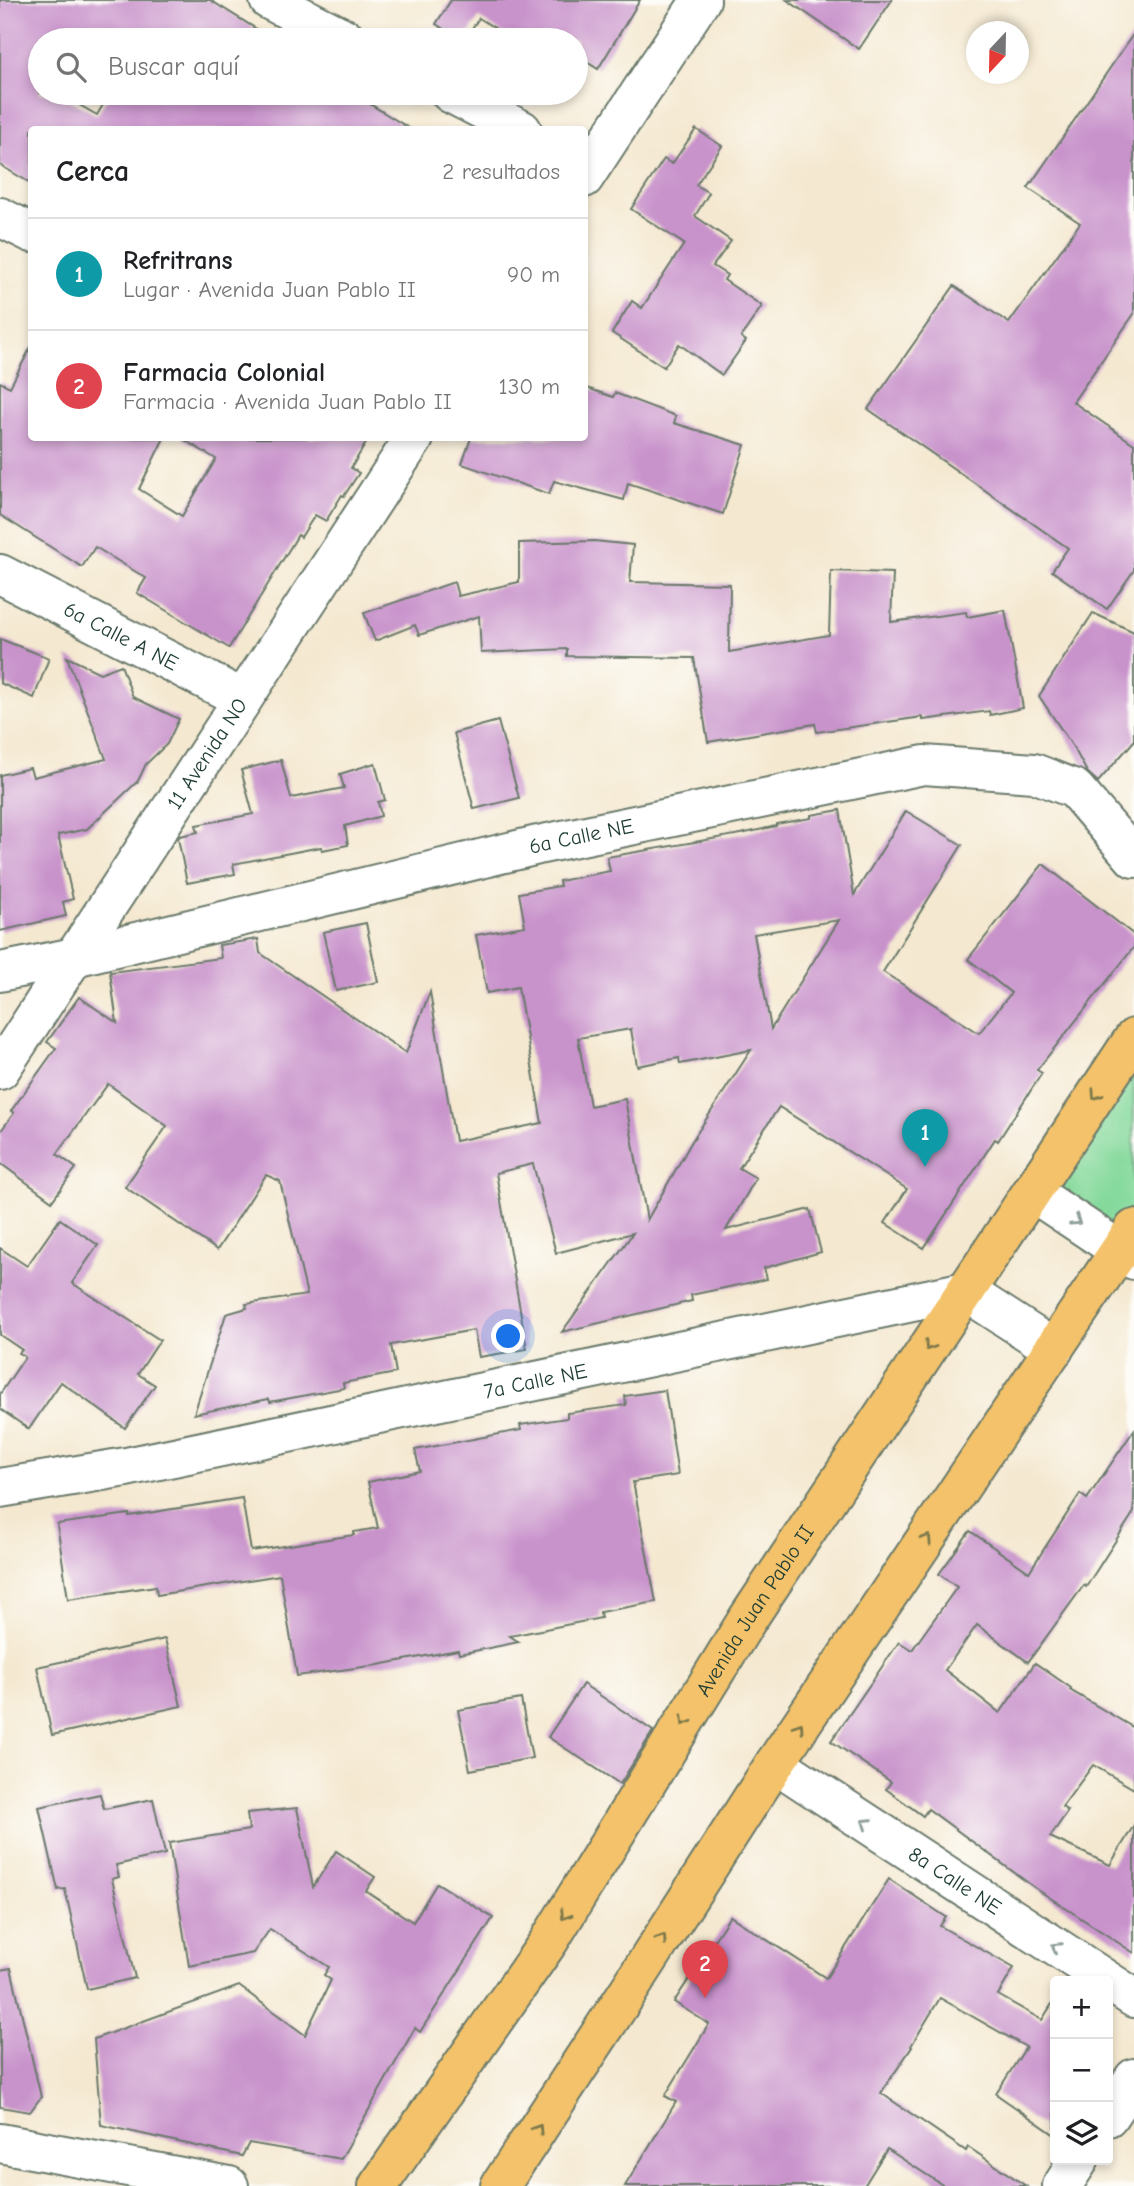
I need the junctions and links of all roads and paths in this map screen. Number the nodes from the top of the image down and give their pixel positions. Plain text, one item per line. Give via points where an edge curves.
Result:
1 (270, 0) edge
2 (701, 0) edge
3 (325, 28) edge
4 (473, 105) edge
5 (514, 126) edge
6 (588, 167) edge
7 (0, 217) edge
8 (28, 231) edge
9 (412, 441) edge
10 (0, 574) edge
11 (243, 699) junction
12 (1134, 858) edge
13 (74, 957) junction
14 (0, 972) edge
15 (1134, 1038) edge
16 (0, 1070) edge
17 (1032, 1192) junction
18 (1129, 1246) edge
19 (965, 1291) junction
20 (1054, 1349) junction
21 (0, 1489) edge
22 (775, 1763) junction
23 (1134, 1998) edge
24 (1134, 2078) edge
25 (1113, 2110) edge
26 (0, 2143) edge
27 (1076, 2165) edge
28 (229, 2186) edge
29 (378, 2186) edge
30 (500, 2186) edge
31 (1062, 2186) edge

1 - 3 street
2 - 6 street
4 - 5 street
7 - 8 street
9 - 11 street, 11 Avenida NO
10 - 11 street, 6a Calle A NE
11 - 13 street, 11 Avenida NO
12 - 13 street, 6a Calle NE via 1076,789 1034,773 924,765 538,845
13 - 14 street, 6a Calle NE
13 - 16 street, 11 Avenida NO
15 -> 17 highway, Avenida Juan Pablo II
17 -> 18 street
17 - 19 highway, Avenida Juan Pablo II
18 - 20 highway
19 - 20 street
19 - 21 street, 7a Calle NE
19 -> 29 highway, Avenida Juan Pablo II via 747,1620 549,1941
22 -> 20 highway
23 -> 22 street, 8a Calle NE
30 -> 22 highway
24 - 25 street
26 - 28 street
27 - 31 street

